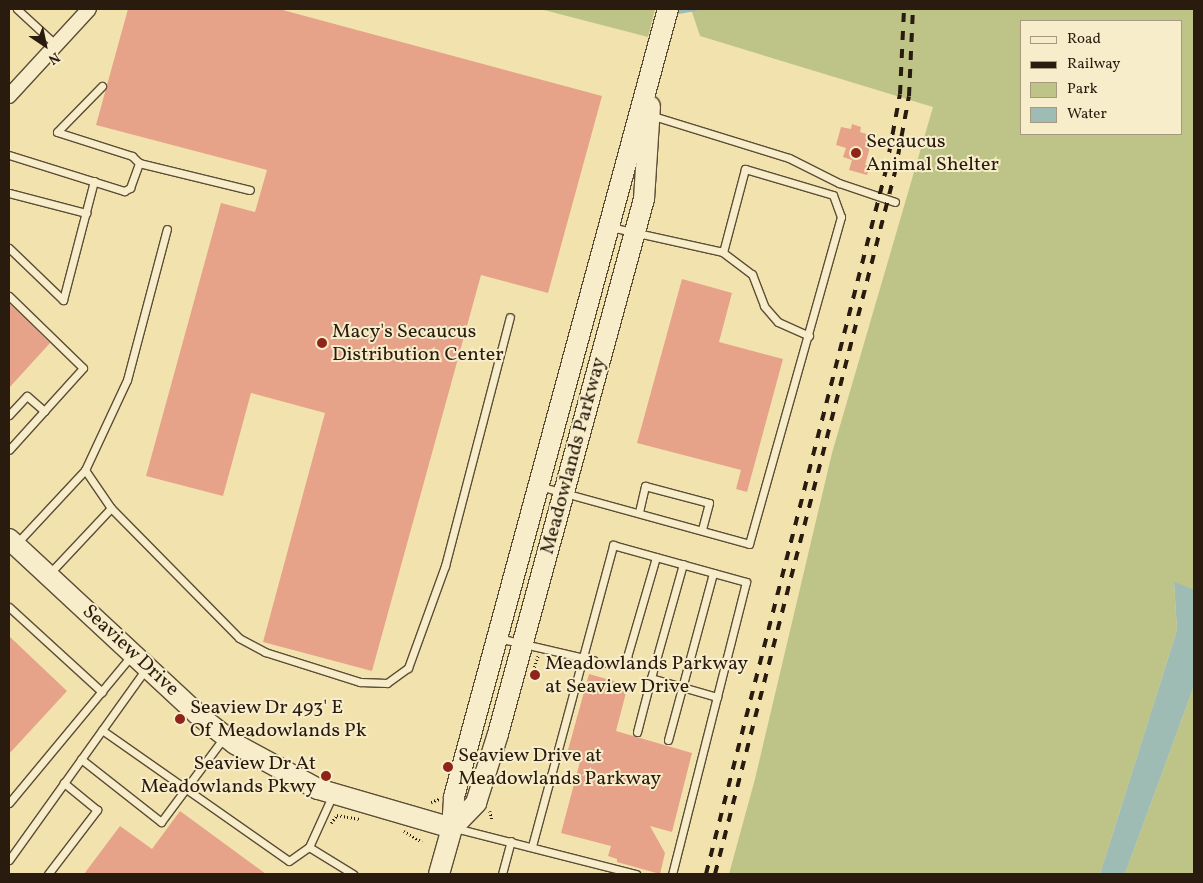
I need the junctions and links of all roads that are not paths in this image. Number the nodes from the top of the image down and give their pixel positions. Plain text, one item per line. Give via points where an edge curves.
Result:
1 (17, 9) edge
2 (90, 9) edge
3 (666, 17) edge
4 (56, 45) junction
5 (652, 70) junction
6 (102, 86) dead end
7 (9, 96) edge
8 (650, 115) junction
9 (9, 155) edge
10 (139, 164) junction
11 (94, 181) junction
12 (250, 190) dead end
13 (9, 192) edge
14 (895, 202) dead end
15 (86, 214) junction
16 (609, 227) junction
17 (167, 229) dead end
18 (635, 232) junction
19 (9, 248) edge
20 (721, 251) junction
21 (9, 296) edge
22 (510, 317) dead end
23 (809, 336) junction
24 (44, 411) junction
25 (9, 415) edge
26 (9, 450) edge
27 (84, 470) junction
28 (539, 486) junction
29 (564, 491) junction
30 (111, 508) junction
31 (639, 512) junction
32 (702, 530) junction
33 (12, 542) edge
34 (656, 557) junction
35 (683, 564) junction
36 (713, 573) junction
37 (48, 575) junction
38 (9, 608) edge
39 (498, 638) junction
40 (523, 645) junction
41 (580, 657) junction
42 (593, 660) dead end
43 (140, 661) junction
44 (606, 663) dead end
45 (651, 678) junction
46 (683, 686) junction
47 (102, 692) junction
48 (717, 697) junction
49 (102, 730) junction
50 (637, 732) dead end
51 (225, 736) junction
52 (668, 740) dead end
53 (81, 759) junction
54 (64, 783) junction
55 (186, 790) junction
56 (333, 794) junction
57 (9, 803) edge
58 (452, 828) junction
59 (511, 841) junction
60 (532, 846) junction
61 (309, 848) junction
62 (9, 860) edge
63 (48, 874) edge
64 (353, 874) edge
65 (439, 874) edge
66 (502, 874) edge
67 (636, 874) edge
68 (672, 874) edge

1 - 4 lane
2 - 4 street
3 - 5 street, Meadowlands Parkway
4 - 7 street
5 - 8 street, Meadowlands Parkway
5 - 16 street, Meadowlands Parkway
6 - 10 lane via 57,132 132,156
8 - 14 lane via 789,158 839,183
8 - 18 street, Meadowlands Parkway via 647,183
9 - 11 lane
10 - 11 lane via 130,188 124,190
10 - 12 lane
11 - 15 lane
13 - 15 lane
15 - 19 lane via 63,300
16 - 18 lane
16 - 28 street, Meadowlands Parkway
17 - 27 lane via 127,380
18 - 20 lane
18 - 29 street, Meadowlands Parkway
20 - 23 lane via 752,274 764,306 778,322
20 - 23 lane via 745,170 833,195 841,217
21 - 24 lane via 83,368
22 - 30 lane via 442,575 408,668 387,683 360,682 265,652 240,638
23 - 32 lane via 749,544
24 - 25 lane via 26,396
24 - 26 lane
27 - 30 lane
27 - 33 lane
28 - 29 lane
28 - 39 street, Meadowlands Parkway
29 - 31 lane
29 - 40 street, Meadowlands Parkway
30 - 37 lane
31 - 32 lane
31 - 32 lane via 645,486 709,503
33 - 37 street, Seaview Drive
34 - 35 lane
34 - 41 lane via 613,545
34 - 44 lane via 627,657 620,662
35 - 36 lane
35 - 45 lane
36 - 46 lane
36 - 48 lane via 746,582
37 - 43 street, Seaview Drive
38 - 47 lane
39 - 40 lane
39 - 58 street, Meadowlands Parkway via 454,797
40 - 41 lane
40 - 58 street, Meadowlands Parkway via 476,803
41 - 42 lane
41 - 60 lane
43 - 47 lane
43 - 49 lane
43 - 51 street, Seaview Drive
45 - 46 lane
45 - 50 lane
46 - 48 lane
46 - 52 lane
47 - 57 lane
48 - 68 lane
49 - 53 lane
49 - 55 lane
51 - 55 lane
51 - 56 street, Seaview Drive via 274,768
53 - 54 lane
53 - 55 lane via 161,822
54 - 62 lane
54 - 63 lane via 97,810
55 - 61 lane via 289,861
56 - 58 street, Seaview Drive
56 - 61 lane
58 - 59 lane
58 - 65 street, Meadowlands Parkway
59 - 60 lane
59 - 66 lane
60 - 67 lane
61 - 64 lane

